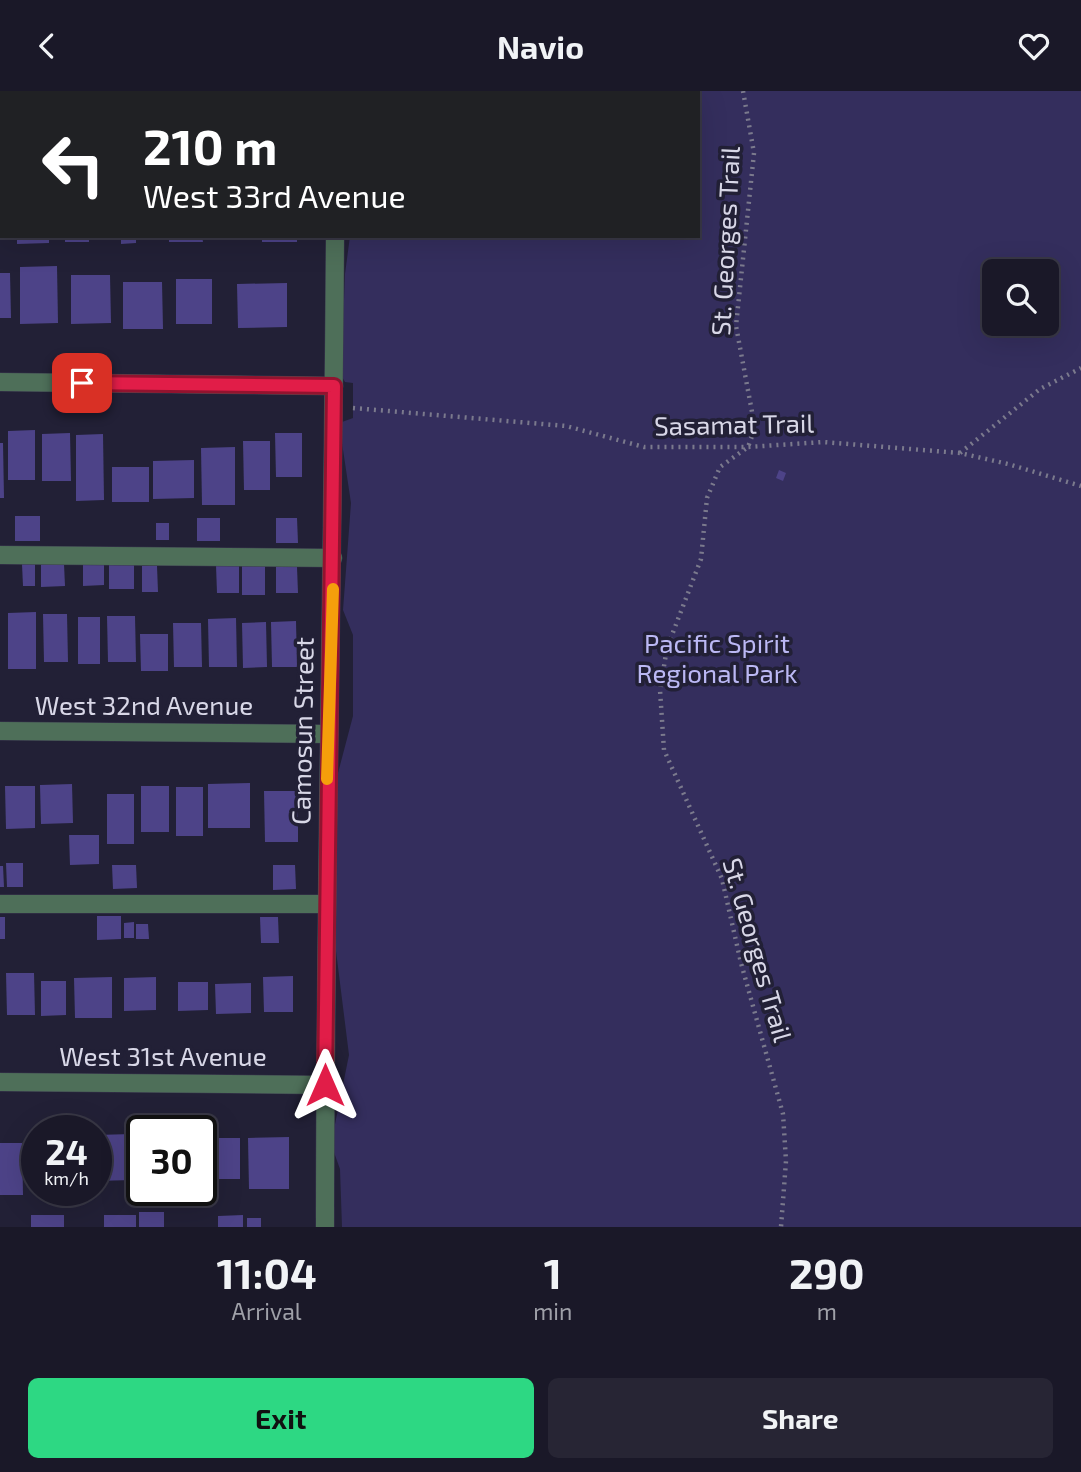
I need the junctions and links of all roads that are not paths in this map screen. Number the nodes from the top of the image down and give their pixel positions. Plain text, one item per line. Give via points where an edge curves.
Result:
1 (334, 238) edge
2 (0, 382) edge
3 (334, 386) junction
4 (0, 555) edge
5 (333, 558) junction
6 (0, 731) edge
7 (329, 734) junction
8 (0, 904) edge
9 (326, 904) junction
10 (0, 1082) edge
11 (325, 1085) junction
12 (325, 1227) edge

1 - 3 street, Camosun Street
2 - 3 street
3 - 5 street, Camosun Street
4 - 5 street
5 - 7 street, Camosun Street
6 - 7 street, West 32nd Avenue
7 - 9 street, Camosun Street
8 - 9 street
9 - 11 street, Camosun Street
10 - 11 street, West 31st Avenue
11 - 12 street, Camosun Street

